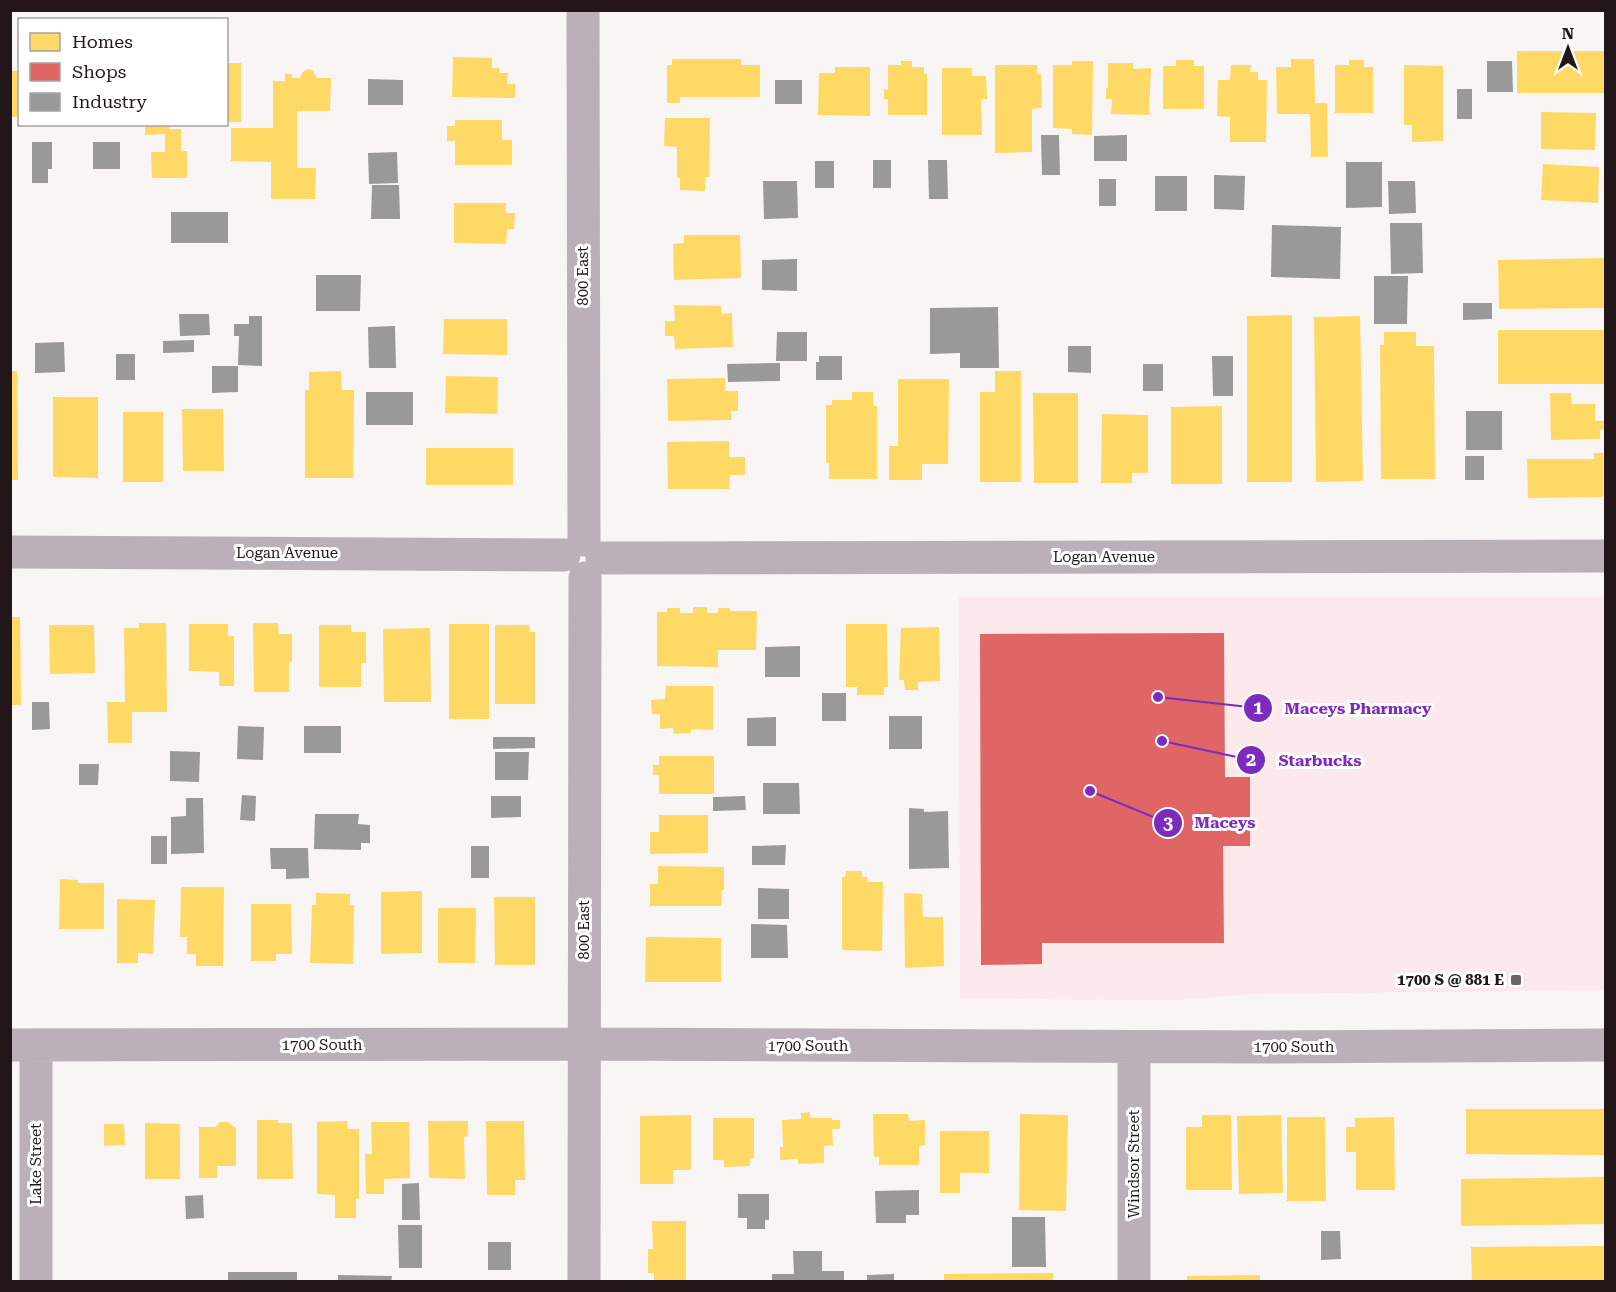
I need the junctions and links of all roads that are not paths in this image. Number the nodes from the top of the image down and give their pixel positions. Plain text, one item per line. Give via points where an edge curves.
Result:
1 (579, 10) edge
2 (588, 10) edge
3 (583, 11) edge
4 (10, 552) edge
5 (1605, 556) edge
6 (583, 558) junction
7 (584, 1044) junction
8 (1605, 1045) edge
9 (23, 1046) edge
10 (1134, 1047) junction
11 (36, 1281) edge
12 (584, 1281) edge
13 (1134, 1281) edge

1 - 3 street
2 - 3 street
3 - 6 street, 800 East
4 - 6 street, Logan Avenue
5 - 6 street, Logan Avenue
6 - 7 street, 800 East
7 - 9 street, 1700 South
7 - 10 street, 1700 South
7 - 12 street, 800 East
8 - 10 street, 1700 South
9 - 11 street, Lake Street
10 - 13 street, Windsor Street

